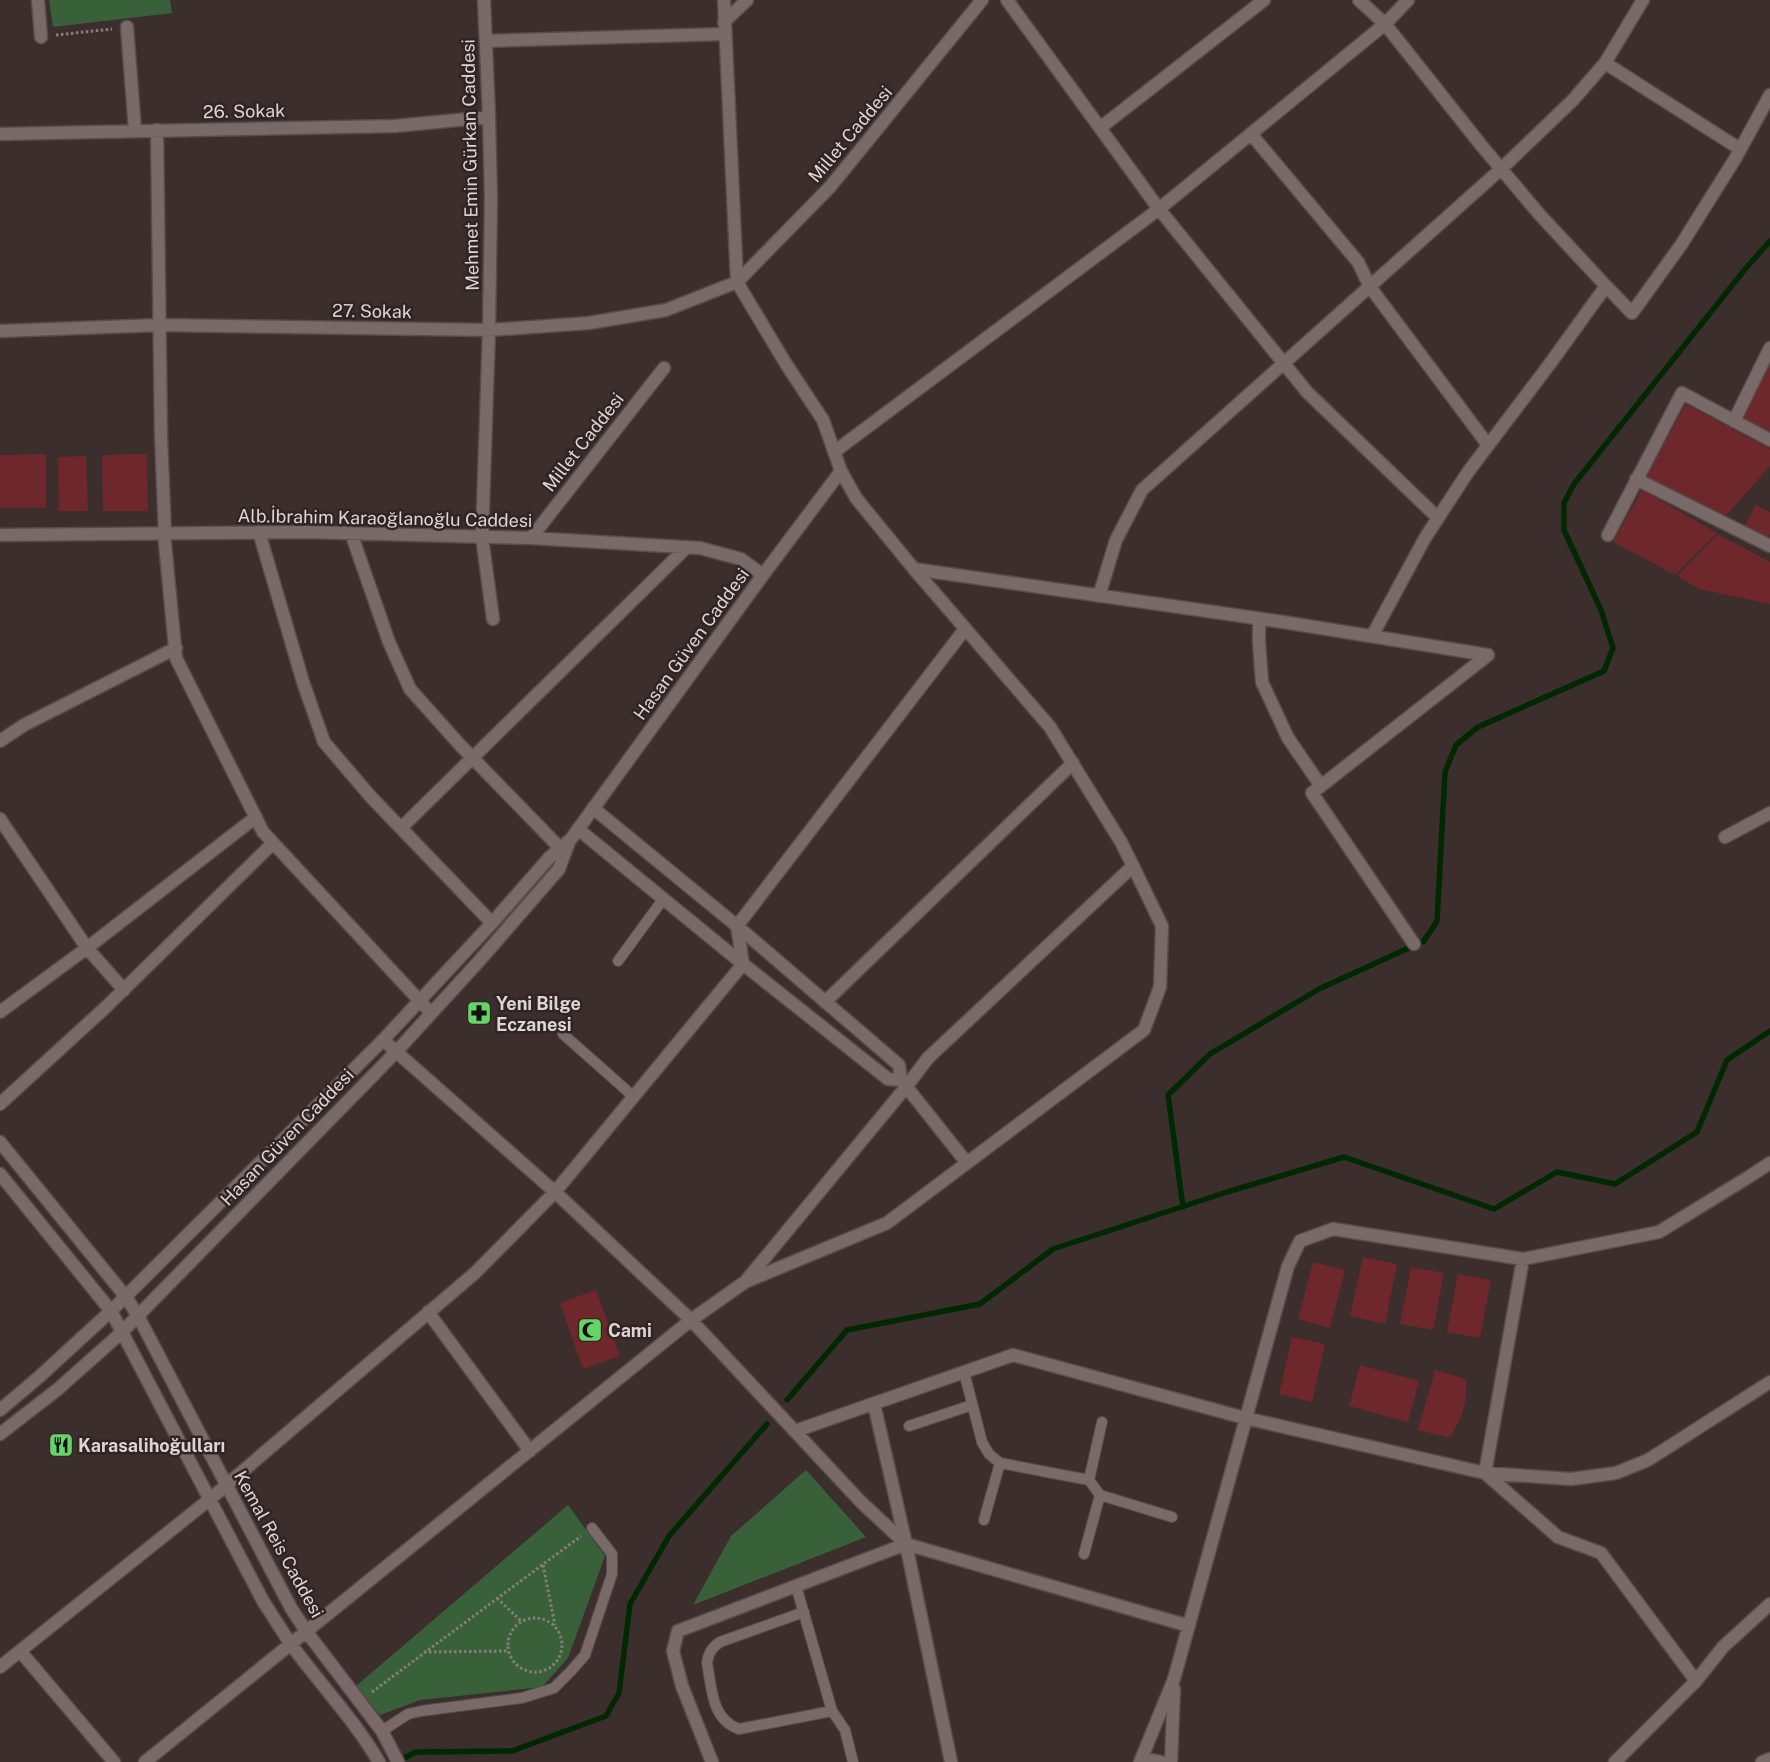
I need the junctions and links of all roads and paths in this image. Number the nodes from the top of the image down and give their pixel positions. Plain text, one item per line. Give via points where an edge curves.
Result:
1 (38, 0) edge
2 (484, 0) edge
3 (724, 0) edge
4 (747, 0) edge
5 (982, 0) edge
6 (1007, 0) edge
7 (1264, 0) edge
8 (1359, 0) edge
9 (1408, 0) edge
10 (1643, 0) edge
11 (1385, 24) junction
12 (127, 27) joint
13 (724, 28) junction
14 (41, 37) joint
15 (486, 41) junction
16 (1605, 63) junction
17 (1770, 95) edge
18 (489, 116) junction
19 (1100, 128) junction
20 (134, 130) junction
21 (157, 130) junction
22 (0, 134) edge
23 (1251, 134) junction
24 (1740, 149) junction
25 (1501, 168) junction
26 (1159, 209) junction
27 (737, 282) junction
28 (1606, 286) junction
29 (1370, 287) junction
30 (160, 325) junction
31 (488, 330) junction
32 (0, 331) edge
33 (1770, 348) edge
34 (1284, 364) junction
35 (664, 368) dead end
36 (1734, 421) junction
37 (1770, 440) edge
38 (1488, 445) junction
39 (834, 452) junction
40 (841, 471) junction
41 (1636, 478) junction
42 (1438, 518) junction
43 (259, 532) junction
44 (165, 533) junction
45 (352, 533) junction
46 (0, 535) edge
47 (1608, 535) dead end
48 (482, 537) junction
49 (531, 538) junction
50 (1770, 546) edge
51 (687, 547) junction
52 (914, 569) junction
53 (763, 575) junction
54 (1099, 596) junction
55 (493, 619) dead end
56 (1259, 619) junction
57 (965, 629) junction
58 (1372, 636) junction
59 (176, 648) junction
60 (0, 740) edge
61 (474, 759) junction
62 (1073, 763) junction
63 (1321, 786) junction
64 (593, 808) junction
65 (1770, 813) edge
66 (256, 817) junction
67 (0, 819) edge
68 (401, 828) junction
69 (574, 834) junction
70 (1725, 837) dead end
71 (273, 843) junction
72 (560, 848) junction
73 (1134, 866) junction
74 (664, 898) junction
75 (492, 923) junction
76 (737, 926) junction
77 (1414, 944) dead end
78 (87, 948) junction
79 (618, 961) dead end
80 (742, 964) junction
81 (124, 990) junction
82 (419, 1000) junction
83 (825, 1002) junction
84 (0, 1012) edge
85 (431, 1012) junction
86 (563, 1034) dead end
87 (383, 1040) junction
88 (396, 1052) junction
89 (904, 1083) junction
90 (634, 1097) junction
91 (0, 1104) edge
92 (0, 1142) edge
93 (967, 1163) junction
94 (1770, 1163) edge
95 (0, 1174) edge
96 (555, 1192) junction
97 (1523, 1260) junction
98 (745, 1282) junction
99 (126, 1297) junction
100 (111, 1311) junction
101 (428, 1312) junction
102 (138, 1316) junction
103 (691, 1320) junction
104 (121, 1333) junction
105 (964, 1372) junction
106 (1770, 1382) edge
107 (874, 1404) junction
108 (972, 1405) junction
109 (0, 1410) edge
110 (1245, 1418) junction
111 (1102, 1422) dead end
112 (909, 1426) dead end
113 (795, 1432) junction
114 (0, 1434) edge
115 (530, 1451) junction
116 (1000, 1463) junction
117 (1485, 1473) junction
118 (1089, 1480) junction
119 (226, 1485) junction
120 (1100, 1495) junction
121 (210, 1499) junction
122 (1172, 1517) dead end
123 (984, 1520) dead end
124 (592, 1528) joint
125 (906, 1544) junction
126 (1084, 1554) dead end
127 (543, 1565) junction
128 (796, 1586) junction
129 (497, 1598) junction
130 (1770, 1604) edge
131 (804, 1612) junction
132 (521, 1621) junction
133 (555, 1626) junction
134 (1188, 1626) junction
135 (306, 1631) junction
136 (291, 1644) junction
137 (20, 1651) junction
138 (508, 1651) junction
139 (424, 1652) junction
140 (2, 1661) edge
141 (1174, 1679) junction
142 (1696, 1680) junction
143 (359, 1701) junction
144 (832, 1711) junction
145 (382, 1731) junction
146 (396, 1758) edge
147 (1770, 1759) edge
148 (114, 1762) edge
149 (145, 1762) edge
150 (379, 1762) edge
151 (712, 1762) edge
152 (853, 1762) edge
153 (951, 1762) edge
154 (1140, 1762) edge
155 (1146, 1762) edge
156 (1161, 1762) edge
157 (1171, 1762) edge
158 (1614, 1762) edge
159 (1762, 1762) edge

1 - 14 street
2 - 15 street, Mehmet Emin Gürkan Caddesi
3 - 13 street
4 - 13 street
5 - 27 street, Millet Caddesi via 830,187
6 - 19 street
7 - 19 street
8 - 11 street
9 - 11 street
10 - 16 street
11 - 23 street
11 - 25 street
12 - 14 path
12 - 20 street
13 - 15 street
13 - 27 street
15 - 18 street, Mehmet Emin Gürkan Caddesi
16 - 24 street
16 - 25 street via 1573,100
17 - 24 street
18 - 21 street, 26. Sokak via 396,126
18 - 31 street, Mehmet Emin Gürkan Caddesi
19 - 26 street
20 - 21 street, 26. Sokak
20 - 22 street, 26. Sokak
21 - 30 street
23 - 26 street
23 - 29 street via 1358,262
24 - 28 street via 1681,245 1632,313
25 - 28 street
25 - 29 street
26 - 34 street
26 - 39 street
27 - 31 street, 27. Sokak via 666,310 589,323
27 - 39 street via 823,420
28 - 38 street
29 - 34 street
29 - 38 street
30 - 31 street, 27. Sokak
30 - 32 street, 27. Sokak
30 - 44 street
31 - 48 street, Mehmet Emin Gürkan Caddesi
33 - 36 street
34 - 42 street via 1307,392
34 - 54 street via 1142,490 1116,540
35 - 49 street, Millet Caddesi
36 - 37 street
36 - 41 street via 1682,393
38 - 42 street
39 - 40 street
40 - 52 street via 856,498
40 - 53 street, Hasan Güven Caddesi
41 - 47 street
41 - 50 street
42 - 58 street
43 - 44 street, Alb.İbrahim Karaoğlanoğlu Caddesi
43 - 45 street, Alb.İbrahim Karaoğlanoğlu Caddesi
43 - 68 street via 324,742
44 - 46 street, Alb.İbrahim Karaoğlanoğlu Caddesi
44 - 59 street
45 - 48 street, Alb.İbrahim Karaoğlanoğlu Caddesi
45 - 61 street via 388,642 410,689
48 - 49 street, Alb.İbrahim Karaoğlanoğlu Caddesi
48 - 55 street, Mehmet Emin Gürkan Caddesi
49 - 51 street, Alb.İbrahim Karaoğlanoğlu Caddesi
51 - 53 street, Alb.İbrahim Karaoğlanoğlu Caddesi via 741,559
51 - 61 street
52 - 54 street
52 - 57 street
53 - 64 street, Hasan Güven Caddesi
54 - 56 street
56 - 58 street
56 - 63 street via 1262,682 1288,738
57 - 62 street via 1050,726
57 - 76 street
58 - 63 street via 1488,655
59 - 60 street
59 - 66 street via 176,658
61 - 68 street
61 - 72 street
62 - 73 street
62 - 83 street
63 - 77 street via 1312,793
64 - 69 street, Hasan Güven Caddesi
64 - 76 street
65 - 70 street
66 - 71 street
66 - 78 street
67 - 78 street
68 - 75 street
69 - 72 street, Hasan Güven Caddesi
69 - 74 street
69 - 85 street, Hasan Güven Caddesi via 559,869
71 - 81 street
71 - 82 street
72 - 75 street, Hasan Güven Caddesi
73 - 89 street
73 - 93 street via 1162,926 1160,986 1144,1030
74 - 79 lane
74 - 80 street
75 - 82 street, Hasan Güven Caddesi
76 - 80 street
76 - 83 street
78 - 81 street
78 - 84 street
80 - 89 street via 888,1079
80 - 90 street
81 - 91 street
82 - 85 street
82 - 87 street, Hasan Güven Caddesi
83 - 89 street via 900,1065
85 - 88 street, Hasan Güven Caddesi
86 - 90 lane
87 - 88 street
87 - 99 street, Hasan Güven Caddesi
88 - 96 street
88 - 102 street, Hasan Güven Caddesi
89 - 93 street
89 - 98 street
90 - 96 street
92 - 99 street, Kemal Reis Caddesi
93 - 98 street via 887,1223
94 - 97 street via 1660,1232
95 - 100 street
96 - 101 street via 475,1274
96 - 103 street
97 - 110 street via 1333,1229 1300,1241 1288,1266
97 - 117 street
98 - 103 street
99 - 100 street, Hasan Güven Caddesi
99 - 102 street, Kemal Reis Caddesi
100 - 104 street
100 - 109 street, Hasan Güven Caddesi
101 - 115 street
101 - 119 street
102 - 104 street, Hasan Güven Caddesi
102 - 119 street, Kemal Reis Caddesi
103 - 113 street
103 - 115 street
104 - 114 street, Hasan Güven Caddesi via 58,1389
104 - 121 street
105 - 107 street
105 - 108 lane
105 - 110 street via 1013,1356
106 - 117 street via 1648,1460 1616,1473 1571,1480
107 - 113 street
107 - 125 street
108 - 112 lane
108 - 116 lane via 985,1448
110 - 117 street
110 - 134 street
111 - 118 lane
113 - 125 street via 860,1502
115 - 135 street
116 - 118 lane
116 - 123 lane
117 - 142 street via 1558,1537 1601,1553
118 - 120 lane
119 - 121 street
119 - 135 street, Kemal Reis Caddesi
120 - 122 lane
120 - 126 lane
121 - 136 street via 263,1601
121 - 137 street
124 - 127 path
124 - 145 lane via 612,1554 612,1574 585,1655 554,1688 522,1698 408,1714
125 - 128 street
125 - 134 street
125 - 153 street
127 - 129 path
127 - 133 path
128 - 131 lane
128 - 151 street via 678,1631 673,1651 675,1660
129 - 132 path
129 - 139 path
130 - 142 street via 1723,1647
131 - 144 lane
131 - 144 lane via 715,1645 707,1663 716,1707 723,1720 739,1729
132 - 133 path via 539,1618
132 - 138 path via 510,1634
133 - 138 path via 563,1642 559,1660 552,1667 535,1673 526,1671 512,1660
134 - 141 street
135 - 136 street
135 - 143 street, Kemal Reis Caddesi
136 - 149 street
136 - 150 street via 345,1711
137 - 140 street
137 - 148 street
138 - 139 path
139 - 143 path
141 - 154 street
141 - 157 street
142 - 158 street
143 - 145 street, Kemal Reis Caddesi
144 - 152 lane via 845,1730
145 - 146 street, Kemal Reis Caddesi
147 - 159 street
155 - 156 street

